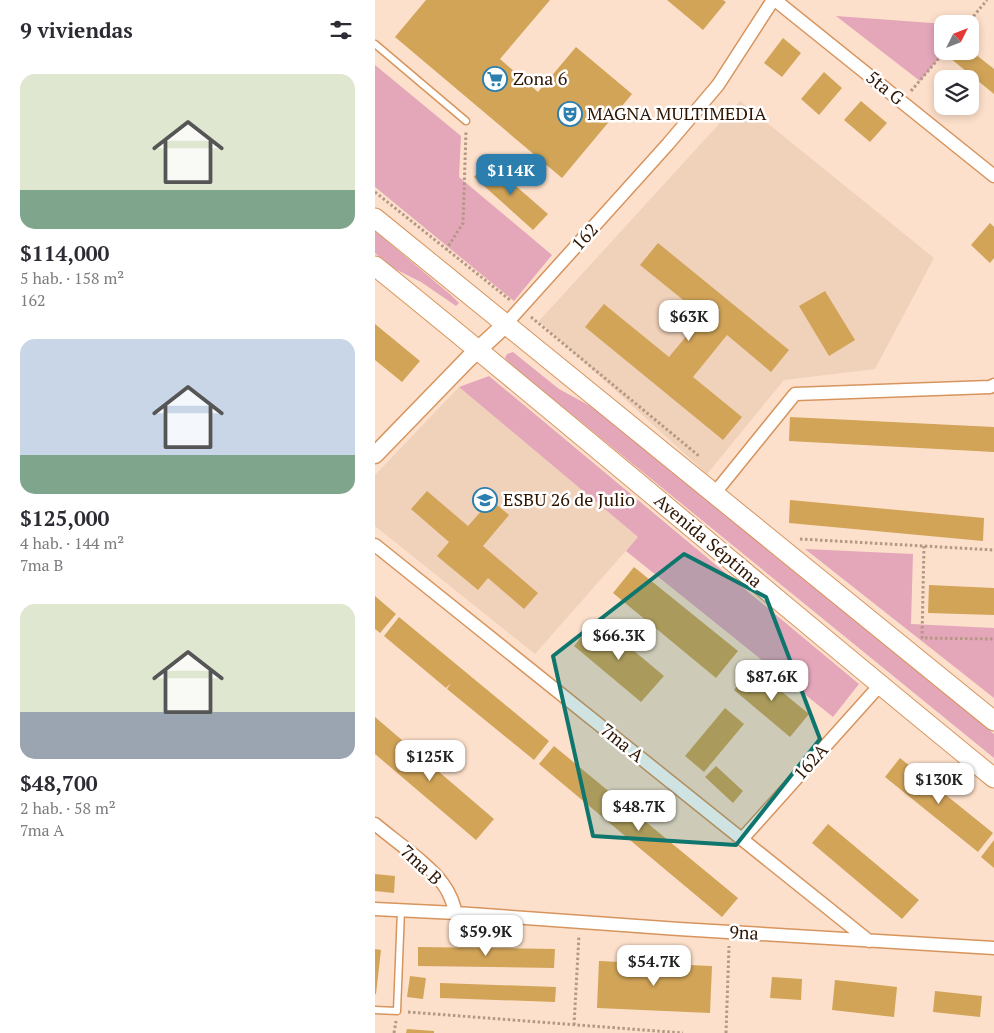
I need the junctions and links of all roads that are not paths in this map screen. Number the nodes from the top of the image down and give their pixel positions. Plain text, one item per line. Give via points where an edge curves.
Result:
1 (774, 0) edge
2 (375, 44) edge
3 (466, 121) road end
4 (994, 176) edge
5 (375, 218) edge
6 (375, 266) edge
7 (505, 325) junction
8 (479, 350) junction
9 (994, 385) edge
10 (375, 455) edge
11 (714, 494) junction
12 (375, 545) edge
13 (880, 685) junction
14 (994, 721) edge
15 (994, 778) edge
16 (375, 824) edge
17 (742, 839) junction
18 (375, 909) edge
19 (401, 910) junction
20 (456, 913) junction
21 (869, 940) junction
22 (994, 948) edge
23 (375, 1010) edge

1 - 4 street, 5ta G
1 - 7 street, 162 via 718,85 669,144
2 - 3 lane
5 - 7 main road
6 - 8 main road, Avenida Séptima
7 - 8 street, 162
7 - 11 main road
8 - 10 street, 162
8 - 13 main road, Avenida Séptima
9 - 11 street via 795,394
11 - 14 main road
12 - 17 street, 7ma A
13 - 15 main road, Avenida Séptima
13 - 17 street, 162A
16 - 20 street, 7ma B via 433,872 450,895
17 - 21 street, 7ma A
18 - 19 street, 9na
19 - 20 street, 9na
19 - 23 lane via 397,1011
20 - 21 street, 9na
21 - 22 street, 9na

